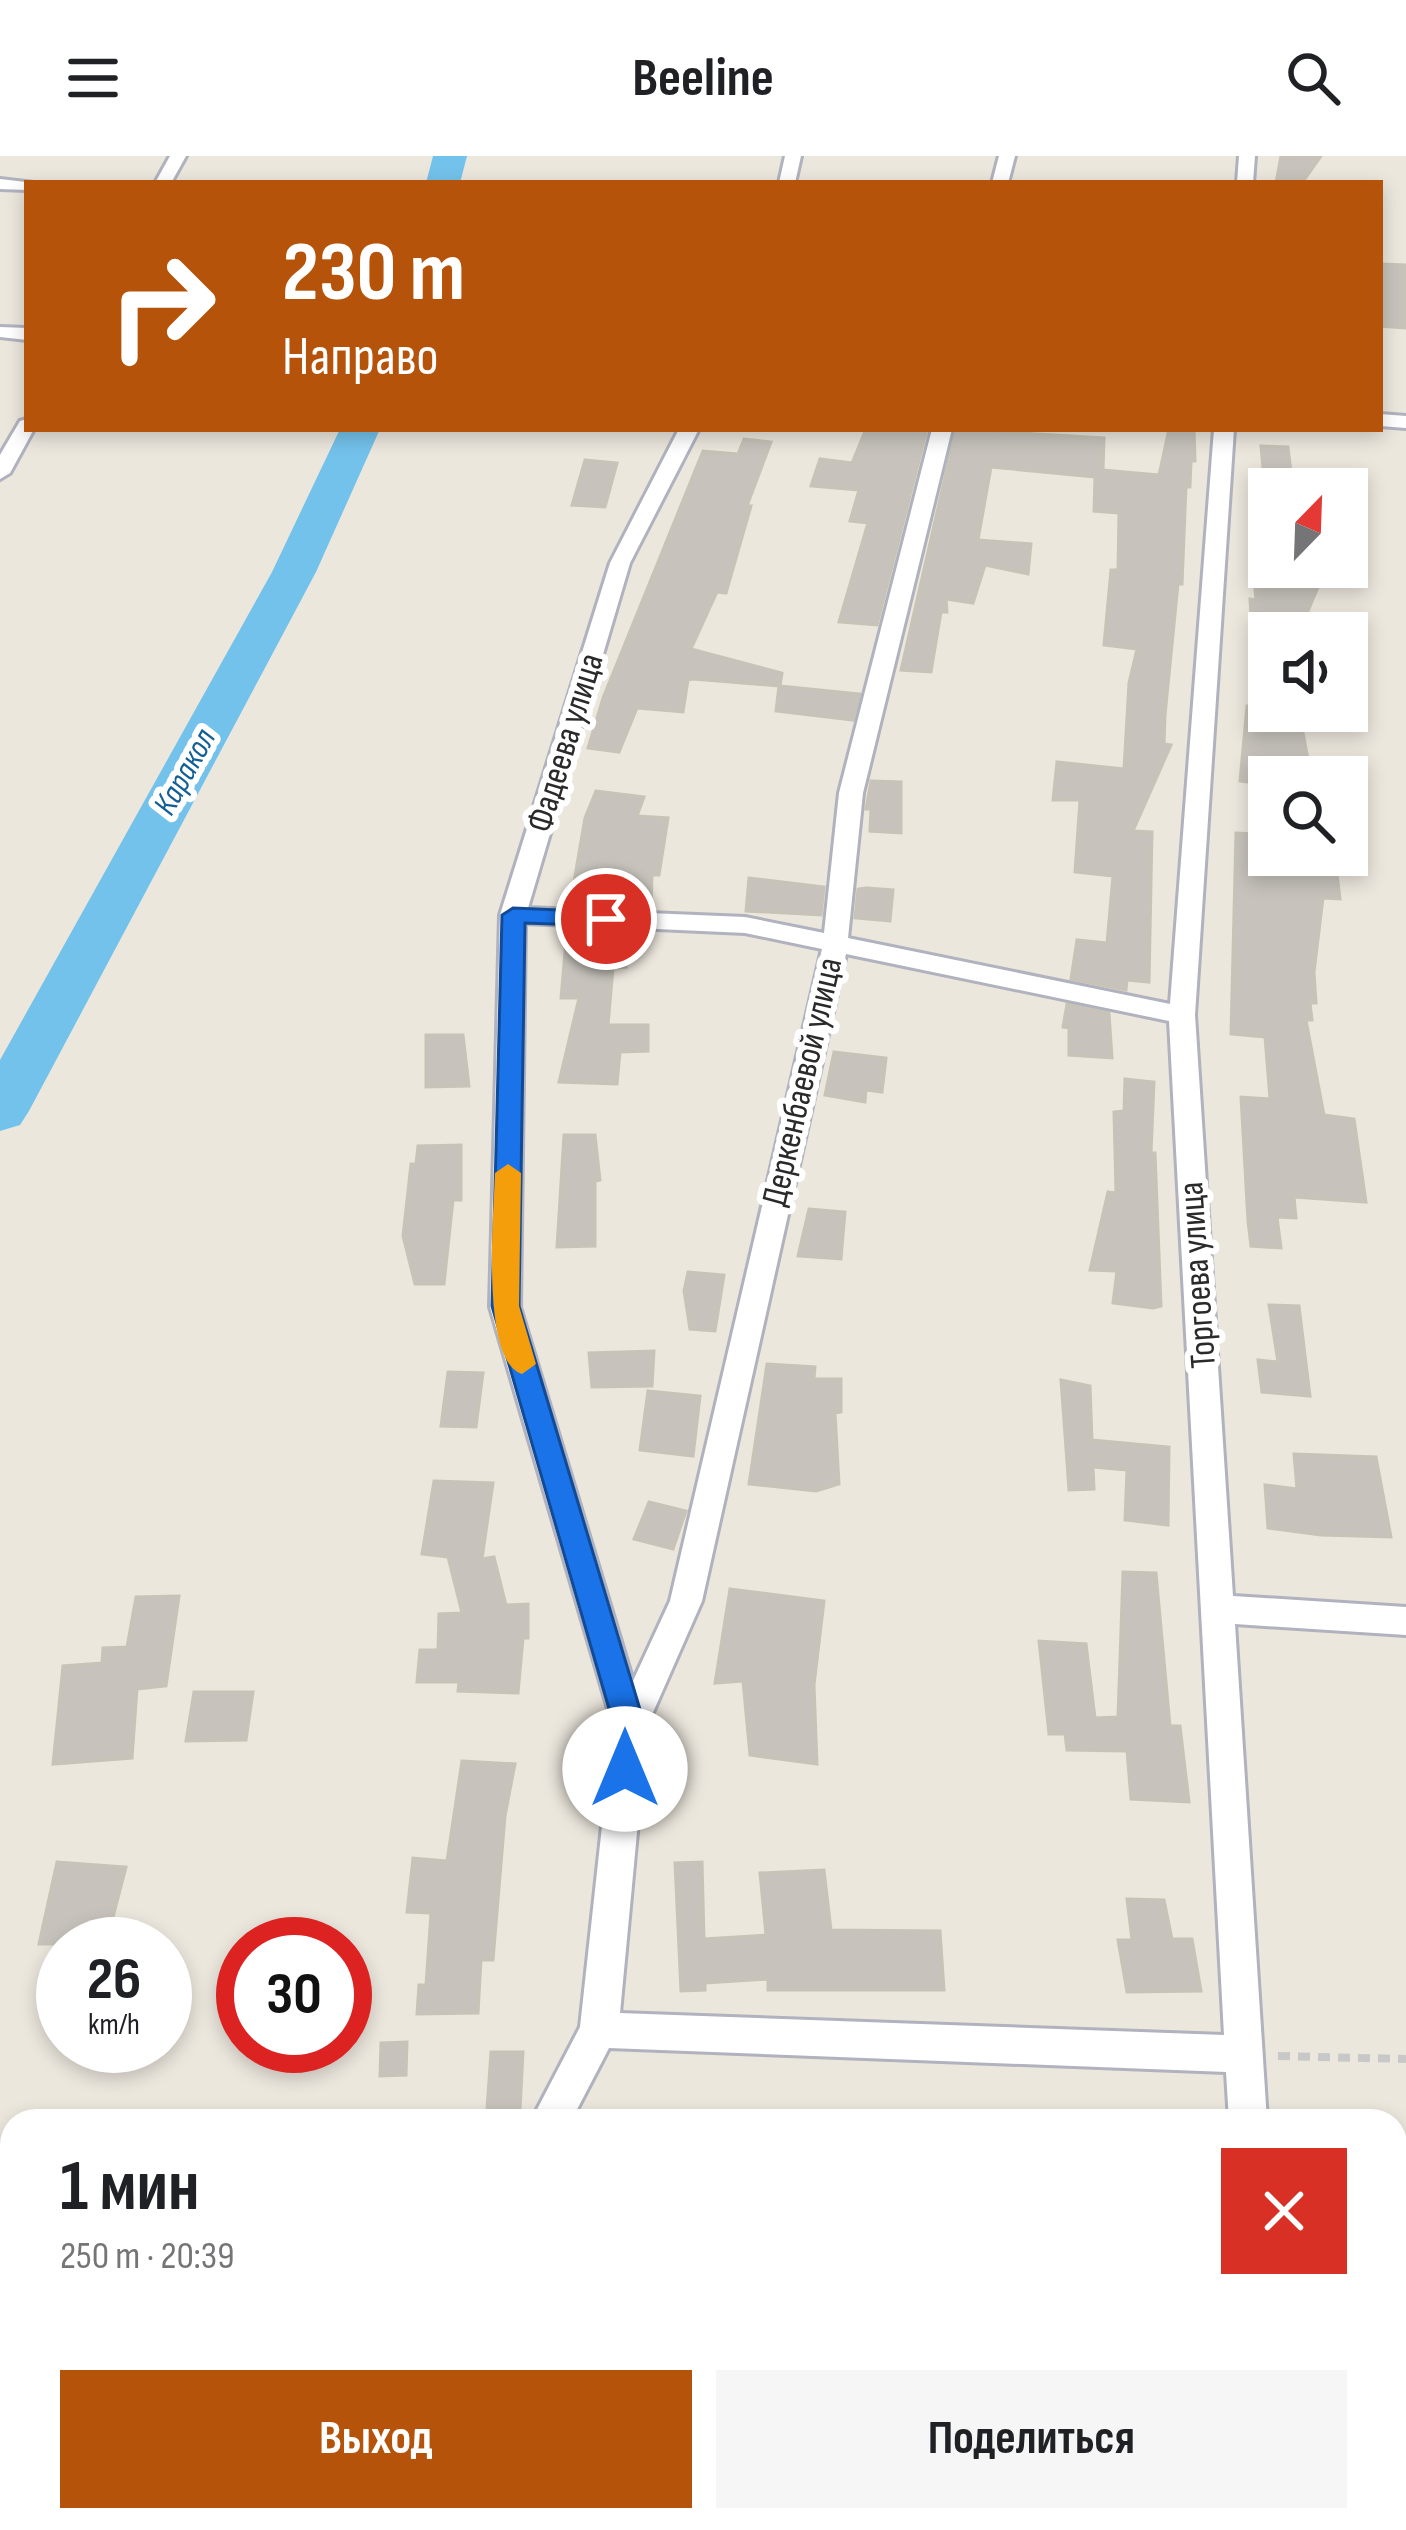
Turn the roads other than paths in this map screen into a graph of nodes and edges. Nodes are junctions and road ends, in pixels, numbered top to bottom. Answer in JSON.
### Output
{"nodes":[{"id":1,"x":24,"y":430,"type":"edge"},
{"id":2,"x":687,"y":432,"type":"edge"},
{"id":3,"x":941,"y":432,"type":"edge"},
{"id":4,"x":1224,"y":432,"type":"edge"},
{"id":5,"x":0,"y":472,"type":"edge"},
{"id":6,"x":513,"y":915,"type":"junction"},
{"id":7,"x":835,"y":946,"type":"junction"},
{"id":8,"x":1182,"y":1015,"type":"junction"},
{"id":9,"x":1218,"y":1610,"type":"junction"},
{"id":10,"x":1406,"y":1621,"type":"edge"},
{"id":11,"x":629,"y":1726,"type":"junction"},
{"id":12,"x":599,"y":2030,"type":"junction"},
{"id":13,"x":1243,"y":2054,"type":"junction"},
{"id":14,"x":556,"y":2109,"type":"edge"},
{"id":15,"x":1247,"y":2109,"type":"edge"}],
"edges":[{"from":1,"to":5,"type":"street"},
{"from":2,"to":6,"type":"street","name":"Фадеева улица"},
{"from":3,"to":7,"type":"street","name":"Деркенбаевой улица"},
{"from":4,"to":8,"type":"street","name":"Торгоева улица"},
{"from":6,"to":7,"type":"street"},
{"from":6,"to":11,"type":"street","name":"Фадеева улица"},
{"from":7,"to":8,"type":"street"},
{"from":7,"to":11,"type":"street","name":"Деркенбаевой улица"},
{"from":8,"to":9,"type":"street","name":"Торгоева улица"},
{"from":9,"to":10,"type":"street"},
{"from":9,"to":13,"type":"street","name":"Торгоева улица"},
{"from":11,"to":12,"type":"street","name":"Фадеева улица"},
{"from":12,"to":13,"type":"street"},
{"from":12,"to":14,"type":"street","name":"Фадеева улица"},
{"from":13,"to":15,"type":"street","name":"Торгоева улица"}]}
